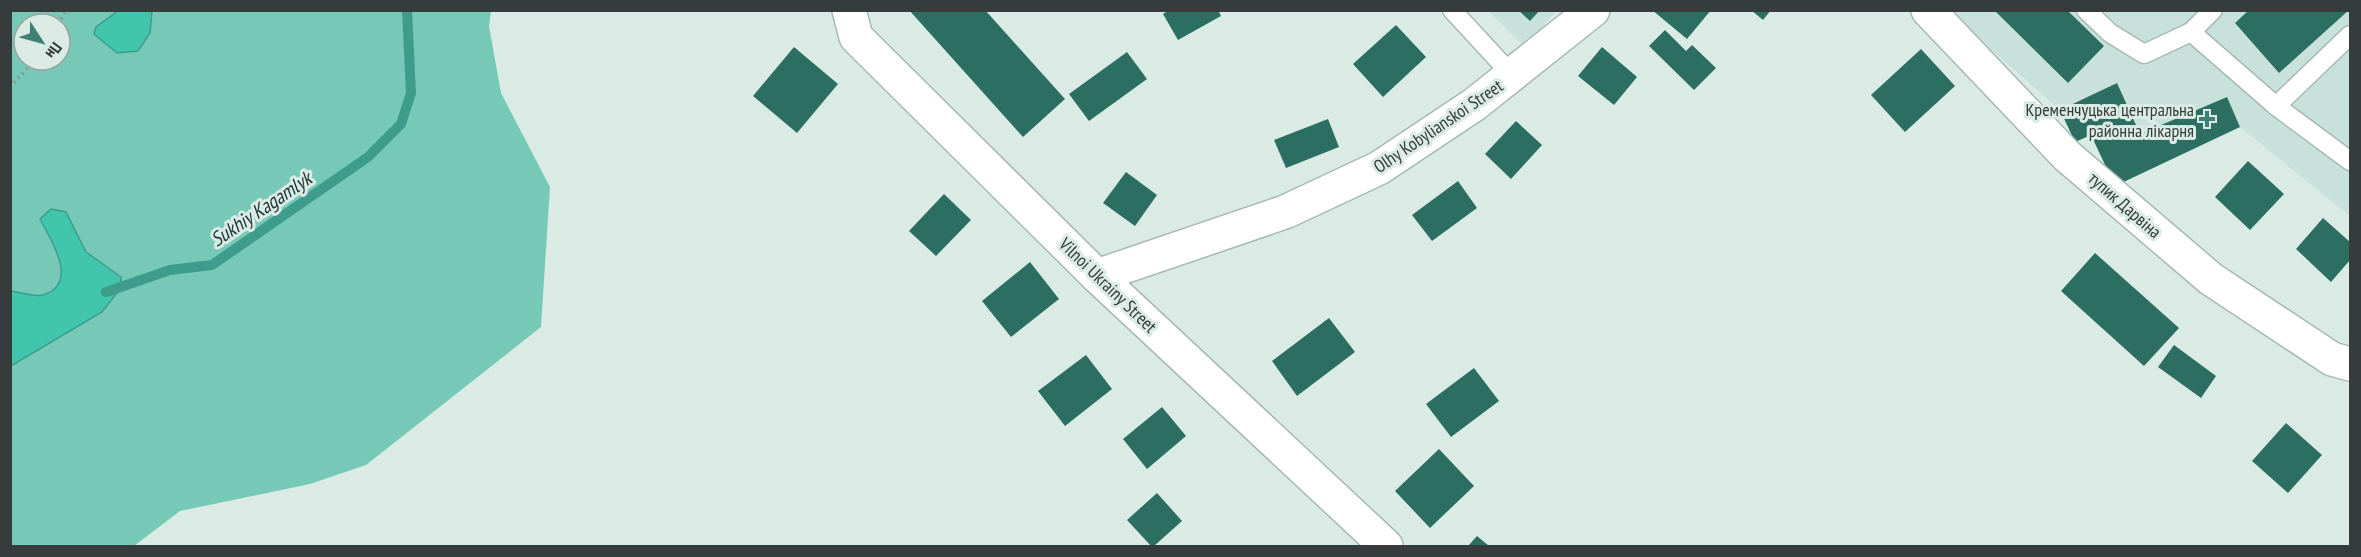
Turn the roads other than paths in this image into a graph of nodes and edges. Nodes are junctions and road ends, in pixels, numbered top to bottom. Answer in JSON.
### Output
{"nodes":[{"id":1,"x":849,"y":10,"type":"edge"},
{"id":2,"x":1452,"y":10,"type":"edge"},
{"id":3,"x":1593,"y":10,"type":"edge"},
{"id":4,"x":1928,"y":10,"type":"edge"},
{"id":5,"x":2086,"y":10,"type":"edge"},
{"id":6,"x":2213,"y":10,"type":"edge"},
{"id":7,"x":2191,"y":32,"type":"junction"},
{"id":8,"x":2350,"y":35,"type":"edge"},
{"id":9,"x":1512,"y":75,"type":"junction"},
{"id":10,"x":2276,"y":106,"type":"junction"},
{"id":11,"x":2350,"y":161,"type":"edge"},
{"id":12,"x":1097,"y":276,"type":"junction"},
{"id":13,"x":2350,"y":364,"type":"edge"},
{"id":14,"x":1386,"y":546,"type":"edge"}],
"edges":[{"from":1,"to":12,"type":"street","name":"Vilnoi Ukrainy Street"},
{"from":2,"to":9,"type":"lane"},
{"from":3,"to":9,"type":"street","name":"Olhy Kobylianskoi Street"},
{"from":4,"to":13,"type":"street","name":"тупик Дарвіна"},
{"from":5,"to":7,"type":"lane"},
{"from":6,"to":7,"type":"lane"},
{"from":7,"to":10,"type":"lane"},
{"from":8,"to":10,"type":"lane"},
{"from":9,"to":12,"type":"street","name":"Olhy Kobylianskoi Street"},
{"from":10,"to":11,"type":"lane"},
{"from":12,"to":14,"type":"street","name":"Vilnoi Ukrainy Street"}]}
